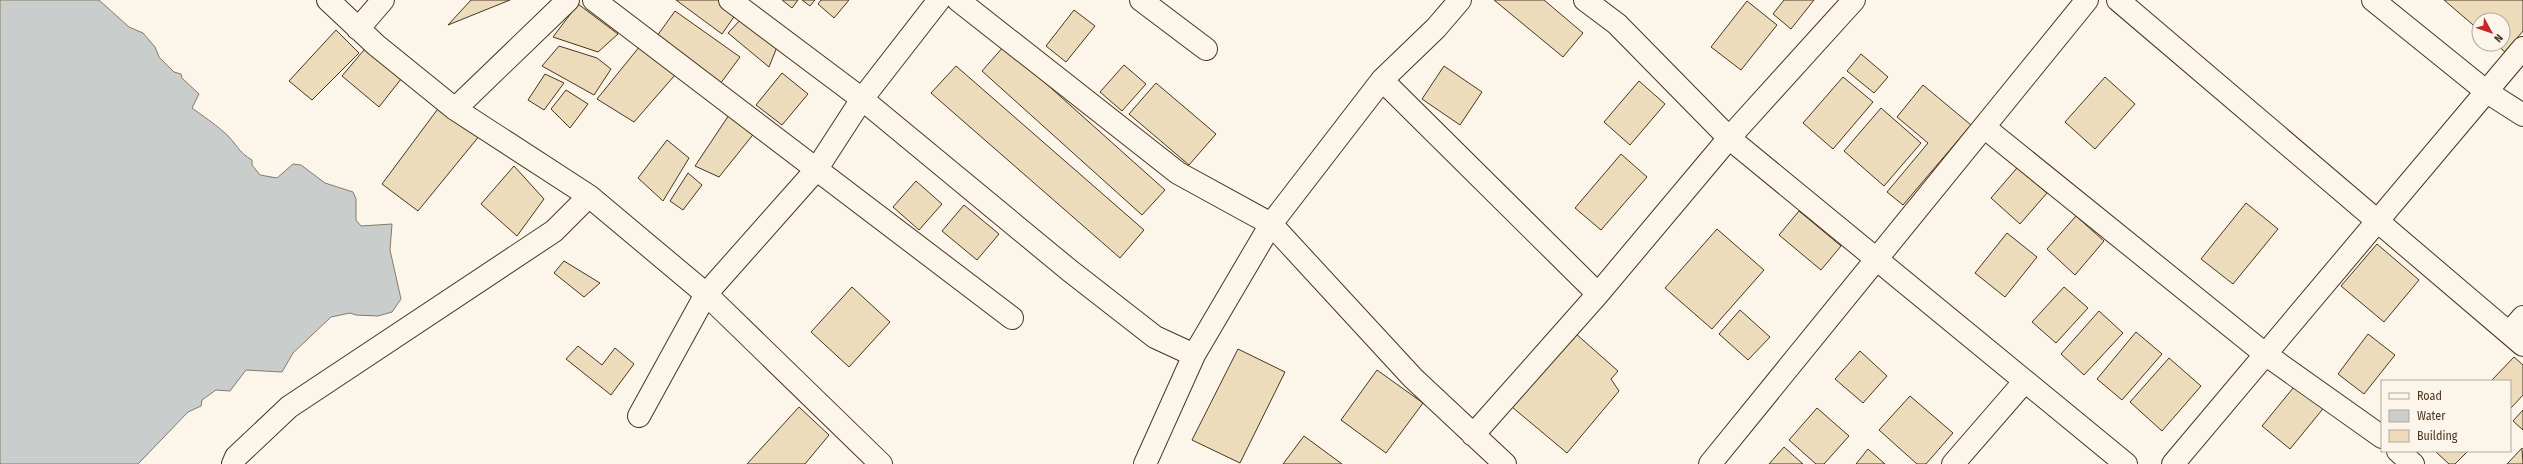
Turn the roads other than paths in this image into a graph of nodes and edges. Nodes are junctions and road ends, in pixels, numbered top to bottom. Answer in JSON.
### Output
{"nodes":[{"id":1,"x":328,"y":0,"type":"edge"},
{"id":2,"x":383,"y":0,"type":"edge"},
{"id":3,"x":568,"y":0,"type":"edge"},
{"id":4,"x":594,"y":0,"type":"edge"},
{"id":5,"x":730,"y":0,"type":"edge"},
{"id":6,"x":939,"y":0,"type":"edge"},
{"id":7,"x":958,"y":0,"type":"edge"},
{"id":8,"x":1141,"y":0,"type":"edge"},
{"id":9,"x":1460,"y":0,"type":"edge"},
{"id":10,"x":1585,"y":0,"type":"edge"},
{"id":11,"x":1854,"y":0,"type":"edge"},
{"id":12,"x":2087,"y":0,"type":"edge"},
{"id":13,"x":2118,"y":0,"type":"edge"},
{"id":14,"x":2373,"y":0,"type":"edge"},
{"id":15,"x":358,"y":28,"type":"junction"},
{"id":16,"x":2523,"y":48,"type":"edge"},
{"id":17,"x":1206,"y":49,"type":"dead end"},
{"id":18,"x":1382,"y":80,"type":"junction"},
{"id":19,"x":2487,"y":92,"type":"junction"},
{"id":20,"x":862,"y":99,"type":"junction"},
{"id":21,"x":455,"y":109,"type":"junction"},
{"id":22,"x":2523,"y":115,"type":"edge"},
{"id":23,"x":1984,"y":127,"type":"junction"},
{"id":24,"x":1729,"y":138,"type":"junction"},
{"id":25,"x":816,"y":170,"type":"junction"},
{"id":26,"x":588,"y":196,"type":"junction"},
{"id":27,"x":2376,"y":221,"type":"junction"},
{"id":28,"x":1271,"y":224,"type":"junction"},
{"id":29,"x":1876,"y":258,"type":"junction"},
{"id":30,"x":706,"y":294,"type":"junction"},
{"id":31,"x":1598,"y":294,"type":"junction"},
{"id":32,"x":2523,"y":317,"type":"edge"},
{"id":33,"x":1012,"y":318,"type":"dead end"},
{"id":34,"x":2516,"y":339,"type":"edge"},
{"id":35,"x":2265,"y":354,"type":"junction"},
{"id":36,"x":1194,"y":355,"type":"junction"},
{"id":37,"x":2025,"y":381,"type":"junction"},
{"id":38,"x":639,"y":416,"type":"dead end"},
{"id":39,"x":1473,"y":435,"type":"junction"},
{"id":40,"x":2381,"y":436,"type":"edge"},
{"id":41,"x":2399,"y":452,"type":"edge"},
{"id":42,"x":233,"y":464,"type":"edge"},
{"id":43,"x":881,"y":464,"type":"edge"},
{"id":44,"x":1145,"y":464,"type":"edge"},
{"id":45,"x":1505,"y":464,"type":"edge"},
{"id":46,"x":1710,"y":464,"type":"edge"},
{"id":47,"x":1953,"y":464,"type":"edge"},
{"id":48,"x":2126,"y":464,"type":"edge"},
{"id":49,"x":2173,"y":464,"type":"edge"},
{"id":50,"x":2413,"y":464,"type":"edge"}],
"edges":[{"from":1,"to":15,"type":"street"},
{"from":2,"to":15,"type":"street"},
{"from":3,"to":21,"type":"street"},
{"from":4,"to":25,"type":"street"},
{"from":5,"to":20,"type":"street"},
{"from":6,"to":20,"type":"street"},
{"from":7,"to":28,"type":"street"},
{"from":8,"to":17,"type":"street"},
{"from":9,"to":18,"type":"street"},
{"from":10,"to":24,"type":"street"},
{"from":11,"to":24,"type":"street"},
{"from":12,"to":23,"type":"street"},
{"from":13,"to":27,"type":"street"},
{"from":14,"to":19,"type":"street"},
{"from":15,"to":21,"type":"street"},
{"from":16,"to":19,"type":"street"},
{"from":18,"to":28,"type":"street"},
{"from":18,"to":31,"type":"street"},
{"from":19,"to":22,"type":"street"},
{"from":19,"to":27,"type":"street"},
{"from":20,"to":25,"type":"street"},
{"from":20,"to":36,"type":"street"},
{"from":21,"to":26,"type":"street"},
{"from":23,"to":29,"type":"street"},
{"from":23,"to":35,"type":"street"},
{"from":24,"to":29,"type":"street"},
{"from":24,"to":31,"type":"street"},
{"from":25,"to":30,"type":"street"},
{"from":25,"to":33,"type":"street"},
{"from":26,"to":30,"type":"street"},
{"from":26,"to":42,"type":"street"},
{"from":27,"to":34,"type":"street"},
{"from":27,"to":35,"type":"street"},
{"from":28,"to":36,"type":"street"},
{"from":28,"to":39,"type":"street"},
{"from":29,"to":37,"type":"street"},
{"from":29,"to":46,"type":"street"},
{"from":30,"to":38,"type":"street"},
{"from":30,"to":43,"type":"street"},
{"from":31,"to":39,"type":"street"},
{"from":32,"to":34,"type":"street"},
{"from":35,"to":40,"type":"street"},
{"from":35,"to":49,"type":"street"},
{"from":36,"to":44,"type":"street"},
{"from":37,"to":47,"type":"street"},
{"from":37,"to":48,"type":"street"},
{"from":39,"to":45,"type":"street"},
{"from":41,"to":50,"type":"street"}]}
